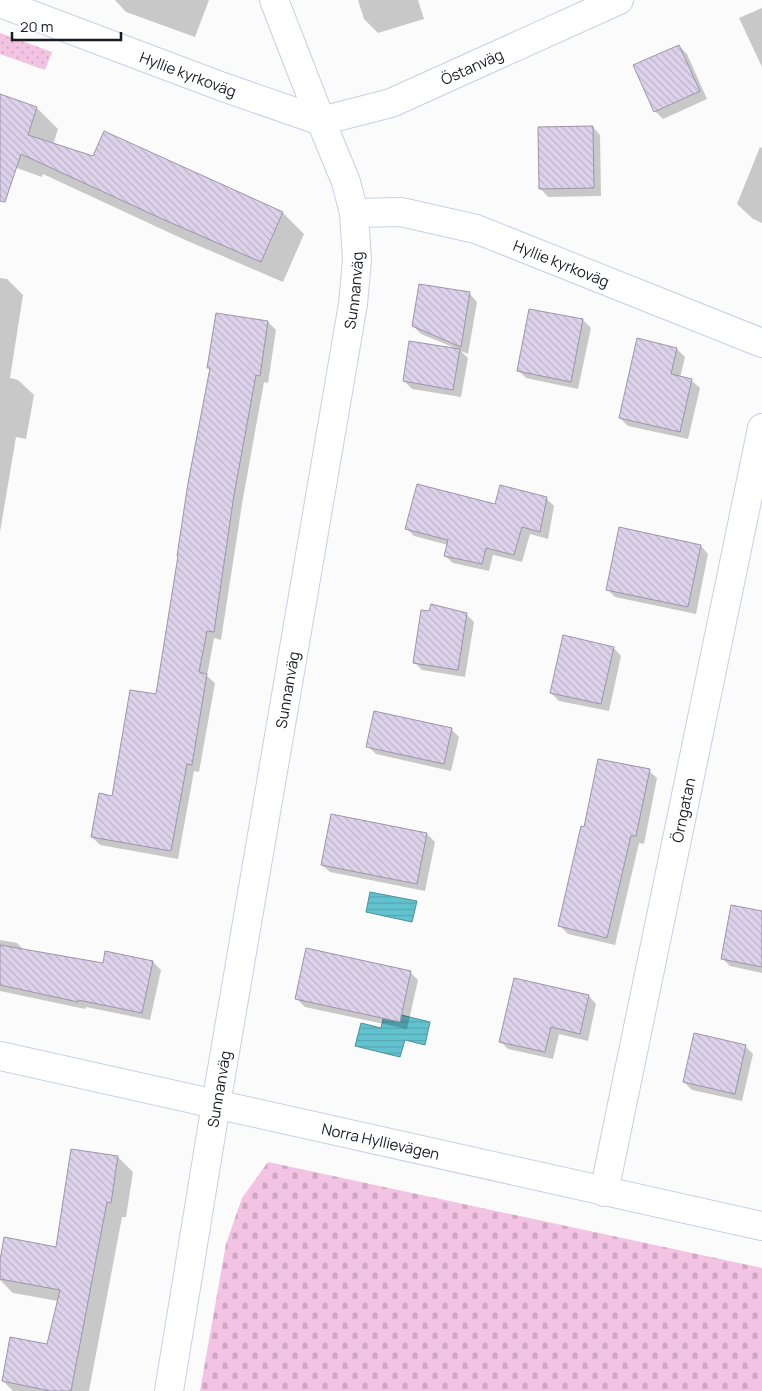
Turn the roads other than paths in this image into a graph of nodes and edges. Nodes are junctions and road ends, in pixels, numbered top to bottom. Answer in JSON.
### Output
{"nodes":[{"id":1,"x":274,"y":0,"type":"edge"},
{"id":2,"x":619,"y":0,"type":"edge"},
{"id":3,"x":0,"y":3,"type":"edge"},
{"id":4,"x":321,"y":121,"type":"junction"},
{"id":5,"x":354,"y":213,"type":"junction"},
{"id":6,"x":762,"y":343,"type":"edge"},
{"id":7,"x":762,"y":428,"type":"edge"},
{"id":8,"x":0,"y":1056,"type":"edge"},
{"id":9,"x":216,"y":1104,"type":"junction"},
{"id":10,"x":604,"y":1192,"type":"junction"},
{"id":11,"x":762,"y":1226,"type":"edge"},
{"id":12,"x":169,"y":1391,"type":"edge"}],
"edges":[{"from":1,"to":4,"type":"street","name":"Sunnanväg"},
{"from":2,"to":4,"type":"street","name":"Östanväg"},
{"from":3,"to":4,"type":"street","name":"Hyllie kyrkoväg"},
{"from":4,"to":5,"type":"street","name":"Sunnanväg"},
{"from":5,"to":6,"type":"street","name":"Hyllie kyrkoväg"},
{"from":5,"to":9,"type":"street","name":"Sunnanväg"},
{"from":7,"to":10,"type":"street","name":"Örngatan"},
{"from":8,"to":9,"type":"street","name":"Norra Hyllievägen"},
{"from":9,"to":10,"type":"street","name":"Norra Hyllievägen"},
{"from":9,"to":12,"type":"street","name":"Sunnanväg"},
{"from":10,"to":11,"type":"street","name":"Norra Hyllievägen"}]}
